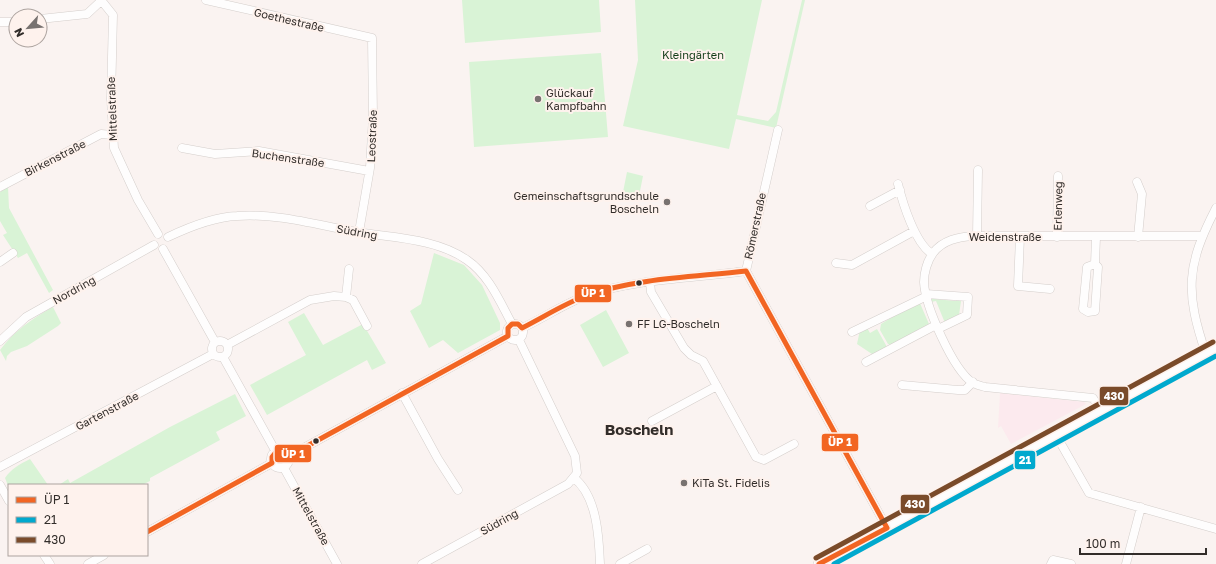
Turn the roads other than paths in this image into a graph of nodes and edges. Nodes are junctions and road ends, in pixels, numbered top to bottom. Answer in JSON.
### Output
{"nodes":[{"id":1,"x":102,"y":0,"type":"edge"},
{"id":2,"x":206,"y":0,"type":"edge"},
{"id":3,"x":48,"y":18,"type":"edge"},
{"id":4,"x":372,"y":38,"type":"joint"},
{"id":5,"x":778,"y":130,"type":"dead end"},
{"id":6,"x":112,"y":135,"type":"junction"},
{"id":7,"x":182,"y":148,"type":"dead end"},
{"id":8,"x":978,"y":170,"type":"dead end"},
{"id":9,"x":369,"y":171,"type":"junction"},
{"id":10,"x":1058,"y":176,"type":"dead end"},
{"id":11,"x":1137,"y":182,"type":"dead end"},
{"id":12,"x":0,"y":187,"type":"edge"},
{"id":13,"x":870,"y":206,"type":"dead end"},
{"id":14,"x":1216,"y":208,"type":"edge"},
{"id":15,"x":914,"y":230,"type":"junction"},
{"id":16,"x":359,"y":232,"type":"junction"},
{"id":17,"x":158,"y":234,"type":"junction"},
{"id":18,"x":977,"y":236,"type":"junction"},
{"id":19,"x":1202,"y":236,"type":"junction"},
{"id":20,"x":168,"y":237,"type":"junction"},
{"id":21,"x":1020,"y":237,"type":"junction"},
{"id":22,"x":1057,"y":237,"type":"junction"},
{"id":23,"x":1096,"y":237,"type":"junction"},
{"id":24,"x":1138,"y":237,"type":"junction"},
{"id":25,"x":154,"y":245,"type":"junction"},
{"id":26,"x":164,"y":249,"type":"junction"},
{"id":27,"x":13,"y":253,"type":"dead end"},
{"id":28,"x":932,"y":254,"type":"junction"},
{"id":29,"x":0,"y":262,"type":"edge"},
{"id":30,"x":836,"y":262,"type":"dead end"},
{"id":31,"x":1095,"y":264,"type":"junction"},
{"id":32,"x":349,"y":269,"type":"dead end"},
{"id":33,"x":746,"y":271,"type":"junction"},
{"id":34,"x":650,"y":282,"type":"junction"},
{"id":35,"x":1050,"y":289,"type":"dead end"},
{"id":36,"x":926,"y":295,"type":"junction"},
{"id":37,"x":346,"y":297,"type":"junction"},
{"id":38,"x":512,"y":324,"type":"junction"},
{"id":39,"x":367,"y":326,"type":"dead end"},
{"id":40,"x":937,"y":327,"type":"junction"},
{"id":41,"x":522,"y":328,"type":"junction"},
{"id":42,"x":852,"y":332,"type":"dead end"},
{"id":43,"x":508,"y":336,"type":"junction"},
{"id":44,"x":518,"y":340,"type":"junction"},
{"id":45,"x":0,"y":341,"type":"edge"},
{"id":46,"x":215,"y":342,"type":"junction"},
{"id":47,"x":227,"y":344,"type":"junction"},
{"id":48,"x":1216,"y":348,"type":"edge"},
{"id":49,"x":213,"y":354,"type":"junction"},
{"id":50,"x":1206,"y":354,"type":"junction"},
{"id":51,"x":223,"y":357,"type":"junction"},
{"id":52,"x":866,"y":362,"type":"dead end"},
{"id":53,"x":973,"y":382,"type":"junction"},
{"id":54,"x":902,"y":385,"type":"dead end"},
{"id":55,"x":717,"y":386,"type":"junction"},
{"id":56,"x":402,"y":393,"type":"junction"},
{"id":57,"x":1101,"y":411,"type":"junction"},
{"id":58,"x":652,"y":421,"type":"dead end"},
{"id":59,"x":1056,"y":435,"type":"junction"},
{"id":60,"x":794,"y":444,"type":"dead end"},
{"id":61,"x":276,"y":452,"type":"junction"},
{"id":62,"x":289,"y":456,"type":"junction"},
{"id":63,"x":272,"y":463,"type":"junction"},
{"id":64,"x":0,"y":468,"type":"edge"},
{"id":65,"x":284,"y":468,"type":"junction"},
{"id":66,"x":574,"y":478,"type":"junction"},
{"id":67,"x":0,"y":485,"type":"edge"},
{"id":68,"x":458,"y":490,"type":"dead end"},
{"id":69,"x":8,"y":499,"type":"edge"},
{"id":70,"x":1141,"y":507,"type":"junction"},
{"id":71,"x":887,"y":528,"type":"junction"},
{"id":72,"x":1216,"y":529,"type":"edge"},
{"id":73,"x":148,"y":531,"type":"edge"},
{"id":74,"x":647,"y":549,"type":"dead end"},
{"id":75,"x":102,"y":556,"type":"edge"},
{"id":76,"x":88,"y":564,"type":"edge"},
{"id":77,"x":337,"y":564,"type":"edge"},
{"id":78,"x":422,"y":564,"type":"edge"},
{"id":79,"x":600,"y":564,"type":"edge"},
{"id":80,"x":620,"y":564,"type":"edge"},
{"id":81,"x":821,"y":564,"type":"edge"},
{"id":82,"x":1052,"y":564,"type":"edge"},
{"id":83,"x":1071,"y":564,"type":"edge"},
{"id":84,"x":1126,"y":564,"type":"edge"}],
"edges":[{"from":1,"to":3,"type":"street"},
{"from":1,"to":6,"type":"street","name":"Mittelstraße"},
{"from":2,"to":4,"type":"street","name":"Goethestraße"},
{"from":4,"to":9,"type":"street","name":"Leostraße"},
{"from":5,"to":33,"type":"street","name":"Römerstraße"},
{"from":6,"to":12,"type":"street","name":"Birkenstraße"},
{"from":6,"to":17,"type":"street","name":"Mittelstraße"},
{"from":7,"to":9,"type":"street","name":"Buchenstraße"},
{"from":8,"to":18,"type":"street"},
{"from":9,"to":16,"type":"street","name":"Leostraße"},
{"from":10,"to":22,"type":"street","name":"Erlenweg"},
{"from":11,"to":24,"type":"street"},
{"from":13,"to":15,"type":"street"},
{"from":14,"to":19,"type":"street"},
{"from":15,"to":28,"type":"street"},
{"from":15,"to":30,"type":"street"},
{"from":16,"to":20,"type":"street","name":"Südring"},
{"from":16,"to":38,"type":"street","name":"Südring"},
{"from":17,"to":20,"type":"street"},
{"from":17,"to":25,"type":"street"},
{"from":18,"to":21,"type":"street","name":"Weidenstraße"},
{"from":18,"to":28,"type":"street","name":"Weidenstraße"},
{"from":19,"to":24,"type":"street","name":"Weidenstraße"},
{"from":19,"to":50,"type":"street"},
{"from":20,"to":26,"type":"street"},
{"from":21,"to":22,"type":"street","name":"Weidenstraße"},
{"from":21,"to":35,"type":"street"},
{"from":22,"to":23,"type":"street","name":"Weidenstraße"},
{"from":23,"to":24,"type":"street","name":"Weidenstraße"},
{"from":23,"to":31,"type":"street"},
{"from":25,"to":26,"type":"street"},
{"from":25,"to":45,"type":"street","name":"Nordring"},
{"from":26,"to":46,"type":"street"},
{"from":27,"to":29,"type":"street"},
{"from":28,"to":36,"type":"street"},
{"from":31,"to":31,"type":"street"},
{"from":32,"to":37,"type":"street"},
{"from":33,"to":34,"type":"street"},
{"from":33,"to":71,"type":"street","name":"Römerstraße"},
{"from":34,"to":41,"type":"street"},
{"from":34,"to":55,"type":"street"},
{"from":36,"to":40,"type":"street"},
{"from":36,"to":40,"type":"street"},
{"from":36,"to":42,"type":"street"},
{"from":37,"to":39,"type":"street"},
{"from":37,"to":47,"type":"street"},
{"from":38,"to":41,"type":"street"},
{"from":38,"to":43,"type":"street"},
{"from":40,"to":52,"type":"street"},
{"from":40,"to":53,"type":"street"},
{"from":41,"to":44,"type":"street"},
{"from":43,"to":44,"type":"street"},
{"from":43,"to":56,"type":"street"},
{"from":44,"to":66,"type":"street"},
{"from":46,"to":47,"type":"street"},
{"from":46,"to":49,"type":"street"},
{"from":47,"to":51,"type":"street"},
{"from":48,"to":50,"type":"main road"},
{"from":49,"to":51,"type":"street"},
{"from":49,"to":64,"type":"street","name":"Gartenstraße"},
{"from":50,"to":57,"type":"main road"},
{"from":51,"to":61,"type":"street"},
{"from":53,"to":54,"type":"street"},
{"from":53,"to":57,"type":"street"},
{"from":55,"to":58,"type":"street"},
{"from":55,"to":60,"type":"street"},
{"from":56,"to":62,"type":"street"},
{"from":56,"to":68,"type":"street"},
{"from":57,"to":59,"type":"main road"},
{"from":59,"to":70,"type":"street"},
{"from":59,"to":71,"type":"main road"},
{"from":61,"to":62,"type":"street"},
{"from":61,"to":63,"type":"street"},
{"from":62,"to":65,"type":"street"},
{"from":63,"to":65,"type":"street"},
{"from":63,"to":73,"type":"street"},
{"from":65,"to":77,"type":"street","name":"Mittelstraße"},
{"from":66,"to":78,"type":"street","name":"Südring"},
{"from":66,"to":79,"type":"street"},
{"from":67,"to":69,"type":"street"},
{"from":70,"to":72,"type":"street"},
{"from":70,"to":84,"type":"street"},
{"from":71,"to":81,"type":"main road"},
{"from":74,"to":80,"type":"street"},
{"from":75,"to":76,"type":"street"},
{"from":82,"to":83,"type":"street"}]}
